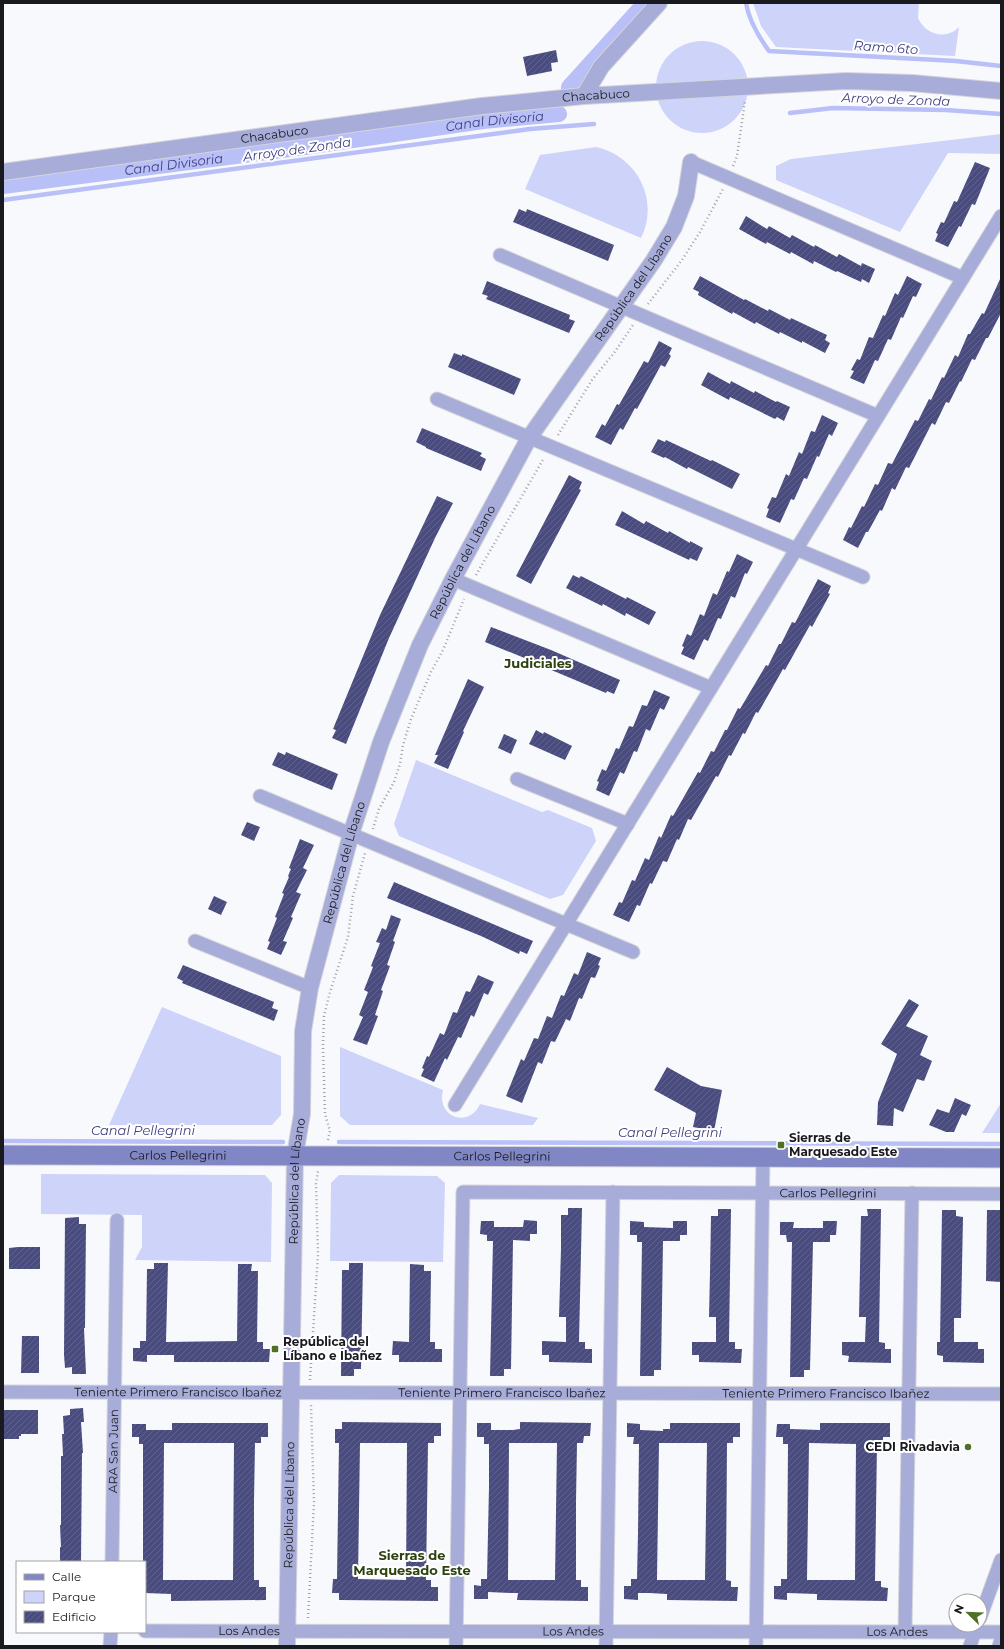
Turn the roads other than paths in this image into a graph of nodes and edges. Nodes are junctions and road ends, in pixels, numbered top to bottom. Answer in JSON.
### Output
{"nodes":[{"id":1,"x":659,"y":3,"type":"edge"},
{"id":2,"x":1001,"y":91,"type":"edge"},
{"id":3,"x":584,"y":96,"type":"junction"},
{"id":4,"x":691,"y":162,"type":"joint"},
{"id":5,"x":3,"y":172,"type":"edge"},
{"id":6,"x":1001,"y":216,"type":"edge"},
{"id":7,"x":500,"y":255,"type":"dead end"},
{"id":8,"x":963,"y":278,"type":"junction"},
{"id":9,"x":621,"y":307,"type":"junction"},
{"id":10,"x":437,"y":399,"type":"dead end"},
{"id":11,"x":878,"y":416,"type":"junction"},
{"id":12,"x":529,"y":438,"type":"junction"},
{"id":13,"x":795,"y":549,"type":"junction"},
{"id":14,"x":863,"y":578,"type":"dead end"},
{"id":15,"x":453,"y":579,"type":"junction"},
{"id":16,"x":711,"y":688,"type":"junction"},
{"id":17,"x":517,"y":778,"type":"dead end"},
{"id":18,"x":260,"y":796,"type":"dead end"},
{"id":19,"x":628,"y":824,"type":"junction"},
{"id":20,"x":352,"y":834,"type":"junction"},
{"id":21,"x":566,"y":924,"type":"junction"},
{"id":22,"x":195,"y":941,"type":"dead end"},
{"id":23,"x":632,"y":952,"type":"dead end"},
{"id":24,"x":310,"y":988,"type":"junction"},
{"id":25,"x":455,"y":1105,"type":"dead end"},
{"id":26,"x":3,"y":1154,"type":"edge"},
{"id":27,"x":294,"y":1155,"type":"junction"},
{"id":28,"x":763,"y":1157,"type":"junction"},
{"id":29,"x":1001,"y":1158,"type":"edge"},
{"id":30,"x":613,"y":1192,"type":"junction"},
{"id":31,"x":762,"y":1193,"type":"junction"},
{"id":32,"x":912,"y":1193,"type":"junction"},
{"id":33,"x":1001,"y":1194,"type":"edge"},
{"id":34,"x":117,"y":1220,"type":"dead end"},
{"id":35,"x":3,"y":1392,"type":"edge"},
{"id":36,"x":114,"y":1393,"type":"junction"},
{"id":37,"x":291,"y":1393,"type":"junction"},
{"id":38,"x":460,"y":1393,"type":"junction"},
{"id":39,"x":610,"y":1393,"type":"junction"},
{"id":40,"x":760,"y":1394,"type":"junction"},
{"id":41,"x":909,"y":1394,"type":"junction"},
{"id":42,"x":1001,"y":1394,"type":"edge"},
{"id":43,"x":1001,"y":1560,"type":"edge"},
{"id":44,"x":112,"y":1561,"type":"edge"},
{"id":45,"x":988,"y":1596,"type":"edge"},
{"id":46,"x":948,"y":1630,"type":"edge"},
{"id":47,"x":988,"y":1630,"type":"edge"},
{"id":48,"x":146,"y":1631,"type":"edge"},
{"id":49,"x":456,"y":1632,"type":"junction"},
{"id":50,"x":606,"y":1632,"type":"junction"},
{"id":51,"x":756,"y":1632,"type":"junction"},
{"id":52,"x":905,"y":1632,"type":"junction"},
{"id":53,"x":1001,"y":1632,"type":"edge"},
{"id":54,"x":111,"y":1633,"type":"edge"},
{"id":55,"x":974,"y":1633,"type":"edge"},
{"id":56,"x":287,"y":1639,"type":"edge"},
{"id":57,"x":1001,"y":1640,"type":"edge"},
{"id":58,"x":110,"y":1646,"type":"edge"},
{"id":59,"x":456,"y":1646,"type":"edge"},
{"id":60,"x":606,"y":1646,"type":"edge"},
{"id":61,"x":756,"y":1646,"type":"edge"},
{"id":62,"x":970,"y":1646,"type":"edge"},
{"id":63,"x":999,"y":1646,"type":"edge"}],
"edges":[{"from":1,"to":3,"type":"street"},
{"from":2,"to":3,"type":"street","name":"Chacabuco"},
{"from":3,"to":5,"type":"street","name":"Chacabuco"},
{"from":4,"to":8,"type":"street"},
{"from":4,"to":9,"type":"street","name":"República del Líbano"},
{"from":6,"to":8,"type":"street"},
{"from":7,"to":9,"type":"street"},
{"from":8,"to":11,"type":"street"},
{"from":9,"to":11,"type":"street"},
{"from":9,"to":12,"type":"street","name":"República del Líbano"},
{"from":10,"to":12,"type":"street"},
{"from":11,"to":13,"type":"street"},
{"from":12,"to":13,"type":"street"},
{"from":12,"to":15,"type":"street","name":"República del Líbano"},
{"from":13,"to":14,"type":"street"},
{"from":13,"to":16,"type":"street"},
{"from":15,"to":16,"type":"street"},
{"from":15,"to":20,"type":"street","name":"República del Líbano"},
{"from":16,"to":19,"type":"street"},
{"from":17,"to":19,"type":"street"},
{"from":18,"to":20,"type":"street"},
{"from":19,"to":21,"type":"street"},
{"from":20,"to":21,"type":"street"},
{"from":20,"to":24,"type":"street","name":"República del Líbano"},
{"from":21,"to":23,"type":"street"},
{"from":21,"to":25,"type":"street"},
{"from":22,"to":24,"type":"street"},
{"from":24,"to":27,"type":"street","name":"República del Líbano"},
{"from":26,"to":27,"type":"main road","name":"Carlos Pellegrini"},
{"from":27,"to":28,"type":"main road","name":"Carlos Pellegrini"},
{"from":27,"to":37,"type":"street","name":"República del Líbano"},
{"from":28,"to":29,"type":"main road","name":"Carlos Pellegrini"},
{"from":28,"to":31,"type":"street"},
{"from":30,"to":31,"type":"street","name":"Carlos Pellegrini"},
{"from":30,"to":38,"type":"street","name":"Carlos Pellegrini"},
{"from":30,"to":39,"type":"street"},
{"from":31,"to":32,"type":"street","name":"Carlos Pellegrini"},
{"from":31,"to":40,"type":"street"},
{"from":32,"to":33,"type":"street","name":"Carlos Pellegrini"},
{"from":32,"to":41,"type":"street"},
{"from":34,"to":36,"type":"street","name":"ARA San Juan"},
{"from":35,"to":36,"type":"street","name":"Teniente Primero Francisco Ibañez"},
{"from":36,"to":37,"type":"street","name":"Teniente Primero Francisco Ibañez"},
{"from":36,"to":44,"type":"street","name":"ARA San Juan"},
{"from":37,"to":38,"type":"street","name":"Teniente Primero Francisco Ibañez"},
{"from":37,"to":56,"type":"street","name":"República del Líbano"},
{"from":38,"to":39,"type":"street","name":"Teniente Primero Francisco Ibañez"},
{"from":38,"to":49,"type":"street"},
{"from":39,"to":40,"type":"street","name":"Teniente Primero Francisco Ibañez"},
{"from":39,"to":50,"type":"street"},
{"from":40,"to":41,"type":"street","name":"Teniente Primero Francisco Ibañez"},
{"from":40,"to":51,"type":"street"},
{"from":41,"to":42,"type":"street","name":"Teniente Primero Francisco Ibañez"},
{"from":41,"to":52,"type":"street"},
{"from":43,"to":45,"type":"street"},
{"from":46,"to":52,"type":"street","name":"Los Andes"},
{"from":47,"to":53,"type":"street","name":"Los Andes"},
{"from":48,"to":56,"type":"street","name":"Los Andes"},
{"from":49,"to":50,"type":"street","name":"Los Andes"},
{"from":49,"to":56,"type":"street","name":"Los Andes"},
{"from":49,"to":59,"type":"street"},
{"from":50,"to":51,"type":"street","name":"Los Andes"},
{"from":50,"to":60,"type":"street"},
{"from":51,"to":52,"type":"street","name":"Los Andes"},
{"from":51,"to":61,"type":"street"},
{"from":54,"to":58,"type":"street"},
{"from":55,"to":62,"type":"street"},
{"from":57,"to":63,"type":"street"}]}
